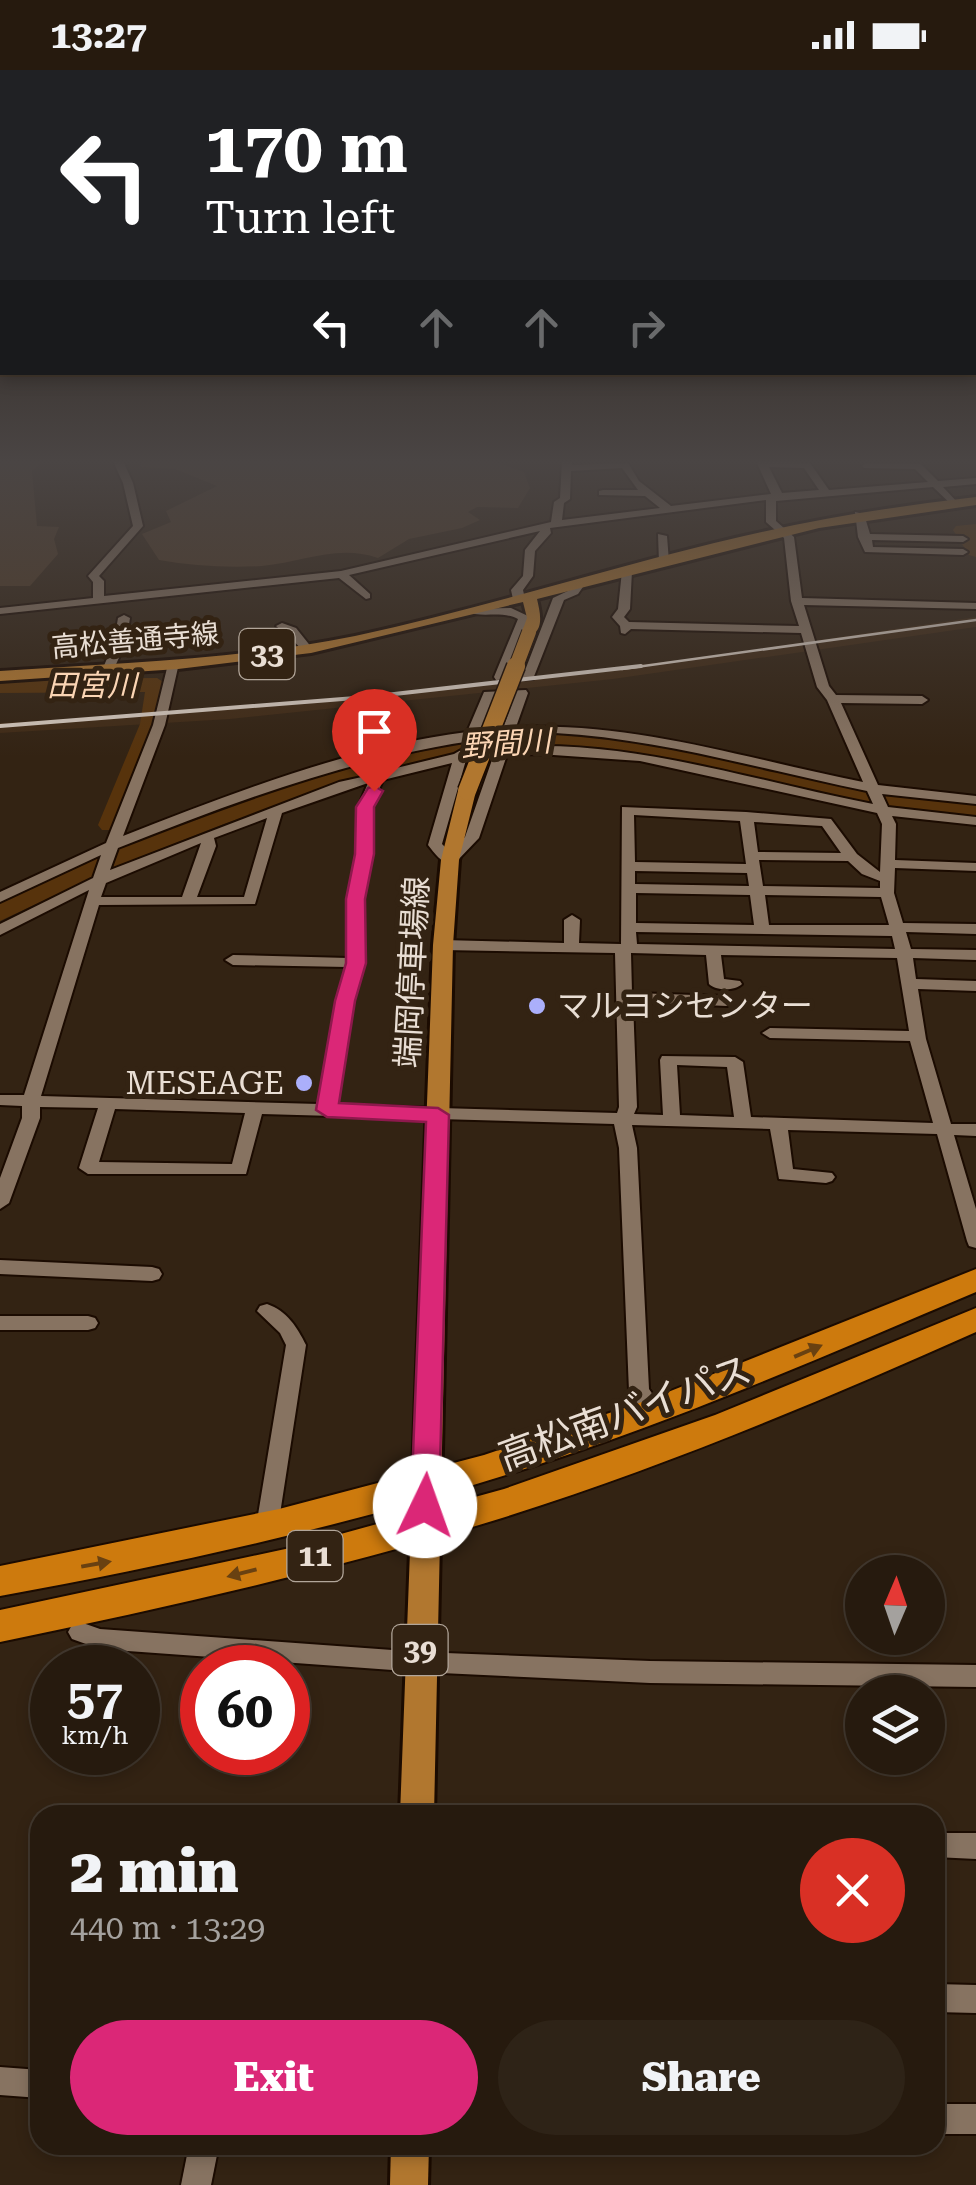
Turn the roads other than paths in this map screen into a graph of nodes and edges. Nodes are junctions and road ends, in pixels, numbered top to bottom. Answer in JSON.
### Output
{"nodes":[{"id":1,"x":108,"y":560,"type":"edge"},
{"id":2,"x":404,"y":560,"type":"edge"},
{"id":3,"x":529,"y":560,"type":"edge"},
{"id":4,"x":673,"y":560,"type":"edge"},
{"id":5,"x":791,"y":560,"type":"edge"},
{"id":6,"x":664,"y":562,"type":"joint"},
{"id":7,"x":627,"y":571,"type":"junction"},
{"id":8,"x":341,"y":574,"type":"junction"},
{"id":9,"x":579,"y":584,"type":"junction"},
{"id":10,"x":366,"y":596,"type":"dead end"},
{"id":11,"x":524,"y":598,"type":"junction"},
{"id":12,"x":98,"y":601,"type":"junction"},
{"id":13,"x":796,"y":601,"type":"junction"},
{"id":14,"x":976,"y":606,"type":"edge"},
{"id":15,"x":26,"y":610,"type":"junction"},
{"id":16,"x":0,"y":611,"type":"edge"},
{"id":17,"x":471,"y":611,"type":"junction"},
{"id":18,"x":124,"y":618,"type":"dead end"},
{"id":19,"x":0,"y":626,"type":"edge"},
{"id":20,"x":282,"y":626,"type":"dead end"},
{"id":21,"x":807,"y":630,"type":"junction"},
{"id":22,"x":306,"y":648,"type":"junction"},
{"id":23,"x":173,"y":663,"type":"junction"},
{"id":24,"x":110,"y":668,"type":"junction"},
{"id":25,"x":0,"y":676,"type":"edge"},
{"id":26,"x":832,"y":699,"type":"junction"},
{"id":27,"x":891,"y":700,"type":"junction"},
{"id":28,"x":922,"y":700,"type":"dead end"},
{"id":29,"x":898,"y":718,"type":"dead end"},
{"id":30,"x":508,"y":732,"type":"junction"},
{"id":31,"x":474,"y":734,"type":"junction"},
{"id":32,"x":502,"y":750,"type":"junction"},
{"id":33,"x":380,"y":752,"type":"junction"},
{"id":34,"x":460,"y":754,"type":"junction"},
{"id":35,"x":377,"y":775,"type":"junction"},
{"id":36,"x":875,"y":790,"type":"junction"},
{"id":37,"x":976,"y":800,"type":"edge"},
{"id":38,"x":276,"y":810,"type":"junction"},
{"id":39,"x":884,"y":810,"type":"junction"},
{"id":40,"x":746,"y":816,"type":"junction"},
{"id":41,"x":976,"y":821,"type":"edge"},
{"id":42,"x":206,"y":836,"type":"junction"},
{"id":43,"x":113,"y":843,"type":"junction"},
{"id":44,"x":848,"y":857,"type":"junction"},
{"id":45,"x":450,"y":860,"type":"junction"},
{"id":46,"x":753,"y":862,"type":"junction"},
{"id":47,"x":627,"y":866,"type":"junction"},
{"id":48,"x":671,"y":867,"type":"junction"},
{"id":49,"x":976,"y":867,"type":"edge"},
{"id":50,"x":101,"y":876,"type":"junction"},
{"id":51,"x":888,"y":878,"type":"junction"},
{"id":52,"x":628,"y":888,"type":"junction"},
{"id":53,"x":673,"y":889,"type":"junction"},
{"id":54,"x":757,"y":890,"type":"junction"},
{"id":55,"x":0,"y":898,"type":"edge"},
{"id":56,"x":92,"y":901,"type":"junction"},
{"id":57,"x":188,"y":901,"type":"junction"},
{"id":58,"x":572,"y":920,"type":"dead end"},
{"id":59,"x":630,"y":927,"type":"junction"},
{"id":60,"x":762,"y":929,"type":"junction"},
{"id":61,"x":895,"y":929,"type":"junction"},
{"id":62,"x":976,"y":929,"type":"edge"},
{"id":63,"x":0,"y":930,"type":"edge"},
{"id":64,"x":443,"y":945,"type":"junction"},
{"id":65,"x":572,"y":948,"type":"junction"},
{"id":66,"x":626,"y":949,"type":"junction"},
{"id":67,"x":713,"y":950,"type":"junction"},
{"id":68,"x":904,"y":952,"type":"junction"},
{"id":69,"x":976,"y":955,"type":"edge"},
{"id":70,"x":232,"y":960,"type":"dead end"},
{"id":71,"x":356,"y":963,"type":"junction"},
{"id":72,"x":734,"y":984,"type":"dead end"},
{"id":73,"x":910,"y":984,"type":"junction"},
{"id":74,"x":976,"y":986,"type":"edge"},
{"id":75,"x":626,"y":997,"type":"junction"},
{"id":76,"x":726,"y":1001,"type":"dead end"},
{"id":77,"x":770,"y":1033,"type":"dead end"},
{"id":78,"x":917,"y":1036,"type":"junction"},
{"id":79,"x":0,"y":1100,"type":"edge"},
{"id":80,"x":31,"y":1102,"type":"junction"},
{"id":81,"x":108,"y":1104,"type":"junction"},
{"id":82,"x":255,"y":1108,"type":"junction"},
{"id":83,"x":327,"y":1110,"type":"junction"},
{"id":84,"x":438,"y":1115,"type":"junction"},
{"id":85,"x":622,"y":1120,"type":"junction"},
{"id":86,"x":672,"y":1121,"type":"junction"},
{"id":87,"x":743,"y":1122,"type":"junction"},
{"id":88,"x":778,"y":1124,"type":"junction"},
{"id":89,"x":946,"y":1127,"type":"junction"},
{"id":90,"x":976,"y":1130,"type":"edge"},
{"id":91,"x":0,"y":1148,"type":"edge"},
{"id":92,"x":20,"y":1149,"type":"junction"},
{"id":93,"x":826,"y":1177,"type":"dead end"},
{"id":94,"x":1,"y":1199,"type":"edge"},
{"id":95,"x":976,"y":1241,"type":"edge"},
{"id":96,"x":0,"y":1267,"type":"edge"},
{"id":97,"x":152,"y":1274,"type":"dead end"},
{"id":98,"x":976,"y":1280,"type":"edge"},
{"id":99,"x":267,"y":1311,"type":"dead end"},
{"id":100,"x":976,"y":1319,"type":"edge"},
{"id":101,"x":88,"y":1323,"type":"dead end"},
{"id":102,"x":0,"y":1324,"type":"edge"},
{"id":103,"x":654,"y":1410,"type":"junction"},
{"id":104,"x":426,"y":1485,"type":"junction"},
{"id":105,"x":424,"y":1526,"type":"junction"},
{"id":106,"x":267,"y":1528,"type":"junction"},
{"id":107,"x":0,"y":1582,"type":"edge"},
{"id":108,"x":0,"y":1626,"type":"edge"},
{"id":109,"x":80,"y":1632,"type":"dead end"},
{"id":110,"x":420,"y":1662,"type":"junction"},
{"id":111,"x":976,"y":1676,"type":"edge"},
{"id":112,"x":416,"y":1805,"type":"edge"},
{"id":113,"x":945,"y":1845,"type":"edge"},
{"id":114,"x":976,"y":1846,"type":"edge"},
{"id":115,"x":945,"y":1998,"type":"edge"},
{"id":116,"x":976,"y":1999,"type":"edge"},
{"id":117,"x":0,"y":2080,"type":"edge"},
{"id":118,"x":30,"y":2083,"type":"edge"},
{"id":119,"x":945,"y":2119,"type":"edge"},
{"id":120,"x":976,"y":2120,"type":"edge"},
{"id":121,"x":202,"y":2155,"type":"edge"},
{"id":122,"x":410,"y":2155,"type":"edge"},
{"id":123,"x":196,"y":2185,"type":"edge"},
{"id":124,"x":409,"y":2185,"type":"edge"}],
"edges":[{"from":1,"to":12,"type":"street"},
{"from":2,"to":8,"type":"street"},
{"from":3,"to":11,"type":"street"},
{"from":4,"to":6,"type":"main road","name":"高松善通寺線","number":"33"},
{"from":5,"to":13,"type":"street"},
{"from":6,"to":7,"type":"main road","name":"高松善通寺線","number":"33"},
{"from":7,"to":9,"type":"main road","name":"高松善通寺線","number":"33"},
{"from":7,"to":21,"type":"street"},
{"from":8,"to":10,"type":"street"},
{"from":8,"to":12,"type":"street"},
{"from":9,"to":11,"type":"main road","name":"高松善通寺線","number":"33"},
{"from":9,"to":17,"type":"street"},
{"from":11,"to":17,"type":"main road","name":"高松善通寺線","number":"33"},
{"from":11,"to":45,"type":"main road","name":"端岡停車場線","bridge":true},
{"from":12,"to":15,"type":"street"},
{"from":13,"to":14,"type":"street"},
{"from":13,"to":21,"type":"street"},
{"from":15,"to":16,"type":"street"},
{"from":15,"to":19,"type":"street"},
{"from":17,"to":22,"type":"main road","name":"高松善通寺線","number":"33"},
{"from":18,"to":24,"type":"street"},
{"from":20,"to":22,"type":"street"},
{"from":21,"to":26,"type":"street"},
{"from":22,"to":23,"type":"main road","name":"高松善通寺線","number":"33"},
{"from":23,"to":24,"type":"main road","name":"高松善通寺線","number":"33"},
{"from":23,"to":43,"type":"street"},
{"from":24,"to":25,"type":"main road","name":"高松善通寺線","number":"33"},
{"from":26,"to":27,"type":"street"},
{"from":26,"to":36,"type":"street"},
{"from":27,"to":28,"type":"street"},
{"from":27,"to":29,"type":"street"},
{"from":30,"to":31,"type":"street"},
{"from":30,"to":31,"type":"street"},
{"from":30,"to":36,"type":"street"},
{"from":31,"to":33,"type":"street"},
{"from":32,"to":34,"type":"street"},
{"from":32,"to":39,"type":"street"},
{"from":32,"to":45,"type":"street"},
{"from":33,"to":35,"type":"street"},
{"from":33,"to":43,"type":"street"},
{"from":34,"to":35,"type":"street"},
{"from":34,"to":45,"type":"street"},
{"from":35,"to":38,"type":"street"},
{"from":35,"to":71,"type":"street"},
{"from":36,"to":37,"type":"street"},
{"from":36,"to":39,"type":"street"},
{"from":38,"to":42,"type":"street"},
{"from":38,"to":57,"type":"street"},
{"from":39,"to":41,"type":"street"},
{"from":39,"to":51,"type":"street"},
{"from":40,"to":44,"type":"street"},
{"from":40,"to":46,"type":"street"},
{"from":40,"to":47,"type":"street"},
{"from":42,"to":50,"type":"street"},
{"from":42,"to":57,"type":"street"},
{"from":43,"to":50,"type":"street"},
{"from":43,"to":55,"type":"street"},
{"from":44,"to":46,"type":"street"},
{"from":44,"to":51,"type":"street"},
{"from":45,"to":64,"type":"main road","name":"端岡停車場線"},
{"from":46,"to":48,"type":"street"},
{"from":46,"to":54,"type":"street"},
{"from":47,"to":48,"type":"street"},
{"from":47,"to":52,"type":"street"},
{"from":48,"to":53,"type":"street"},
{"from":49,"to":51,"type":"street"},
{"from":50,"to":56,"type":"street"},
{"from":50,"to":63,"type":"street"},
{"from":51,"to":54,"type":"street"},
{"from":51,"to":61,"type":"street"},
{"from":52,"to":53,"type":"street"},
{"from":52,"to":59,"type":"street"},
{"from":53,"to":54,"type":"street"},
{"from":54,"to":60,"type":"street"},
{"from":56,"to":57,"type":"street"},
{"from":56,"to":80,"type":"street"},
{"from":58,"to":65,"type":"street"},
{"from":59,"to":60,"type":"street"},
{"from":59,"to":66,"type":"street"},
{"from":60,"to":61,"type":"street"},
{"from":61,"to":62,"type":"street"},
{"from":61,"to":68,"type":"street"},
{"from":64,"to":65,"type":"street"},
{"from":64,"to":84,"type":"main road","name":"端岡停車場線"},
{"from":65,"to":66,"type":"street"},
{"from":66,"to":67,"type":"street"},
{"from":66,"to":75,"type":"street"},
{"from":67,"to":68,"type":"street"},
{"from":67,"to":72,"type":"street"},
{"from":68,"to":69,"type":"street"},
{"from":68,"to":73,"type":"street"},
{"from":70,"to":71,"type":"street"},
{"from":71,"to":83,"type":"street"},
{"from":73,"to":74,"type":"street"},
{"from":73,"to":78,"type":"street"},
{"from":75,"to":76,"type":"street"},
{"from":75,"to":85,"type":"street"},
{"from":77,"to":78,"type":"street"},
{"from":78,"to":89,"type":"street"},
{"from":79,"to":80,"type":"street"},
{"from":80,"to":81,"type":"street"},
{"from":80,"to":92,"type":"street"},
{"from":81,"to":82,"type":"street"},
{"from":81,"to":82,"type":"street"},
{"from":82,"to":83,"type":"street"},
{"from":83,"to":84,"type":"street"},
{"from":84,"to":85,"type":"street"},
{"from":84,"to":104,"type":"main road","name":"端岡停車場線"},
{"from":85,"to":86,"type":"street"},
{"from":85,"to":103,"type":"street"},
{"from":86,"to":87,"type":"street"},
{"from":86,"to":87,"type":"street"},
{"from":87,"to":88,"type":"street"},
{"from":88,"to":89,"type":"street"},
{"from":88,"to":93,"type":"street"},
{"from":89,"to":90,"type":"street"},
{"from":89,"to":95,"type":"street"},
{"from":91,"to":92,"type":"street"},
{"from":92,"to":94,"type":"street"},
{"from":96,"to":97,"type":"street"},
{"from":103,"to":98,"type":"highway","name":"高松南バイパス","number":"11","one_way":true},
{"from":99,"to":106,"type":"street"},
{"from":100,"to":105,"type":"highway","name":"高松南バイパス","number":"11"},
{"from":101,"to":102,"type":"street"},
{"from":103,"to":104,"type":"highway","name":"高松南バイパス","number":"11"},
{"from":104,"to":105,"type":"main road","number":"39"},
{"from":104,"to":106,"type":"highway","name":"高松南バイパス","number":"11"},
{"from":105,"to":108,"type":"highway","name":"高松南バイパス","number":"11","one_way":true},
{"from":105,"to":110,"type":"main road","number":"39"},
{"from":107,"to":106,"type":"highway","name":"高松南バイパス","number":"11","one_way":true},
{"from":109,"to":110,"type":"street"},
{"from":110,"to":111,"type":"street"},
{"from":110,"to":112,"type":"main road","number":"39"},
{"from":113,"to":114,"type":"street"},
{"from":115,"to":116,"type":"street"},
{"from":117,"to":118,"type":"street"},
{"from":119,"to":120,"type":"street"},
{"from":121,"to":123,"type":"street"},
{"from":122,"to":124,"type":"main road"}]}
